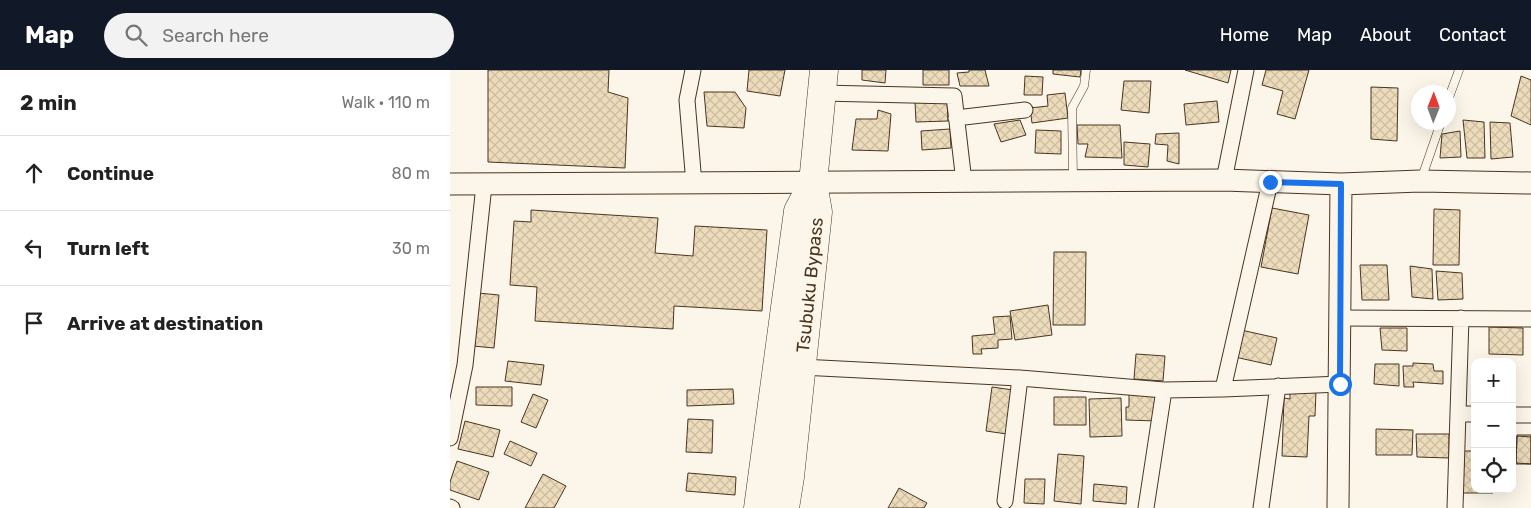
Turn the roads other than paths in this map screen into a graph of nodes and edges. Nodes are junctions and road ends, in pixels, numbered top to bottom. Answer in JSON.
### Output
{"nodes":[{"id":1,"x":693,"y":70,"type":"edge"},
{"id":2,"x":1086,"y":70,"type":"edge"},
{"id":3,"x":1246,"y":70,"type":"edge"},
{"id":4,"x":1459,"y":70,"type":"edge"},
{"id":5,"x":823,"y":82,"type":"edge"},
{"id":6,"x":1454,"y":85,"type":"edge"},
{"id":7,"x":1025,"y":110,"type":"dead end"},
{"id":8,"x":956,"y":118,"type":"junction"},
{"id":9,"x":1438,"y":130,"type":"edge"},
{"id":10,"x":1224,"y":180,"type":"junction"},
{"id":11,"x":1073,"y":181,"type":"junction"},
{"id":12,"x":1420,"y":181,"type":"junction"},
{"id":13,"x":964,"y":182,"type":"junction"},
{"id":14,"x":1270,"y":182,"type":"junction"},
{"id":15,"x":813,"y":183,"type":"junction"},
{"id":16,"x":1531,"y":183,"type":"edge"},
{"id":17,"x":450,"y":184,"type":"edge"},
{"id":18,"x":694,"y":184,"type":"junction"},
{"id":19,"x":1341,"y":184,"type":"junction"},
{"id":20,"x":484,"y":185,"type":"junction"},
{"id":21,"x":1340,"y":318,"type":"junction"},
{"id":22,"x":1461,"y":318,"type":"junction"},
{"id":23,"x":1531,"y":319,"type":"edge"},
{"id":24,"x":801,"y":367,"type":"junction"},
{"id":25,"x":1020,"y":378,"type":"junction"},
{"id":26,"x":1340,"y":384,"type":"junction"},
{"id":27,"x":1278,"y":386,"type":"junction"},
{"id":28,"x":1223,"y":389,"type":"junction"},
{"id":29,"x":1164,"y":390,"type":"junction"},
{"id":30,"x":1458,"y":414,"type":"junction"},
{"id":31,"x":1471,"y":414,"type":"edge"},
{"id":32,"x":1516,"y":415,"type":"edge"},
{"id":33,"x":1531,"y":415,"type":"edge"},
{"id":34,"x":450,"y":438,"type":"edge"},
{"id":35,"x":1005,"y":501,"type":"dead end"},
{"id":36,"x":758,"y":508,"type":"edge"},
{"id":37,"x":785,"y":508,"type":"edge"},
{"id":38,"x":1146,"y":508,"type":"edge"},
{"id":39,"x":1261,"y":508,"type":"edge"},
{"id":40,"x":1338,"y":508,"type":"edge"},
{"id":41,"x":1454,"y":508,"type":"edge"}],
"edges":[{"from":1,"to":18,"type":"street"},
{"from":2,"to":11,"type":"lane"},
{"from":3,"to":10,"type":"street"},
{"from":4,"to":6,"type":"lane"},
{"from":5,"to":8,"type":"street"},
{"from":5,"to":15,"type":"highway"},
{"from":7,"to":8,"type":"street"},
{"from":8,"to":13,"type":"street"},
{"from":9,"to":12,"type":"lane"},
{"from":10,"to":11,"type":"street"},
{"from":10,"to":14,"type":"street"},
{"from":11,"to":13,"type":"street"},
{"from":12,"to":16,"type":"street"},
{"from":12,"to":19,"type":"street"},
{"from":13,"to":15,"type":"street"},
{"from":14,"to":19,"type":"street"},
{"from":14,"to":28,"type":"street"},
{"from":15,"to":18,"type":"street"},
{"from":15,"to":24,"type":"highway","name":"Tsubuku Bypass"},
{"from":15,"to":36,"type":"highway","name":"Tsubuku Bypass"},
{"from":17,"to":20,"type":"street"},
{"from":18,"to":20,"type":"street"},
{"from":19,"to":21,"type":"street"},
{"from":20,"to":34,"type":"street"},
{"from":21,"to":22,"type":"street"},
{"from":21,"to":26,"type":"street"},
{"from":22,"to":23,"type":"street"},
{"from":22,"to":30,"type":"street"},
{"from":24,"to":25,"type":"street"},
{"from":24,"to":37,"type":"highway","name":"Tsubuku Bypass"},
{"from":25,"to":29,"type":"street"},
{"from":25,"to":35,"type":"street"},
{"from":26,"to":27,"type":"street"},
{"from":26,"to":40,"type":"street"},
{"from":27,"to":28,"type":"street"},
{"from":27,"to":39,"type":"street"},
{"from":28,"to":29,"type":"street"},
{"from":29,"to":38,"type":"street"},
{"from":30,"to":31,"type":"street"},
{"from":30,"to":41,"type":"street"},
{"from":32,"to":33,"type":"street"}]}
